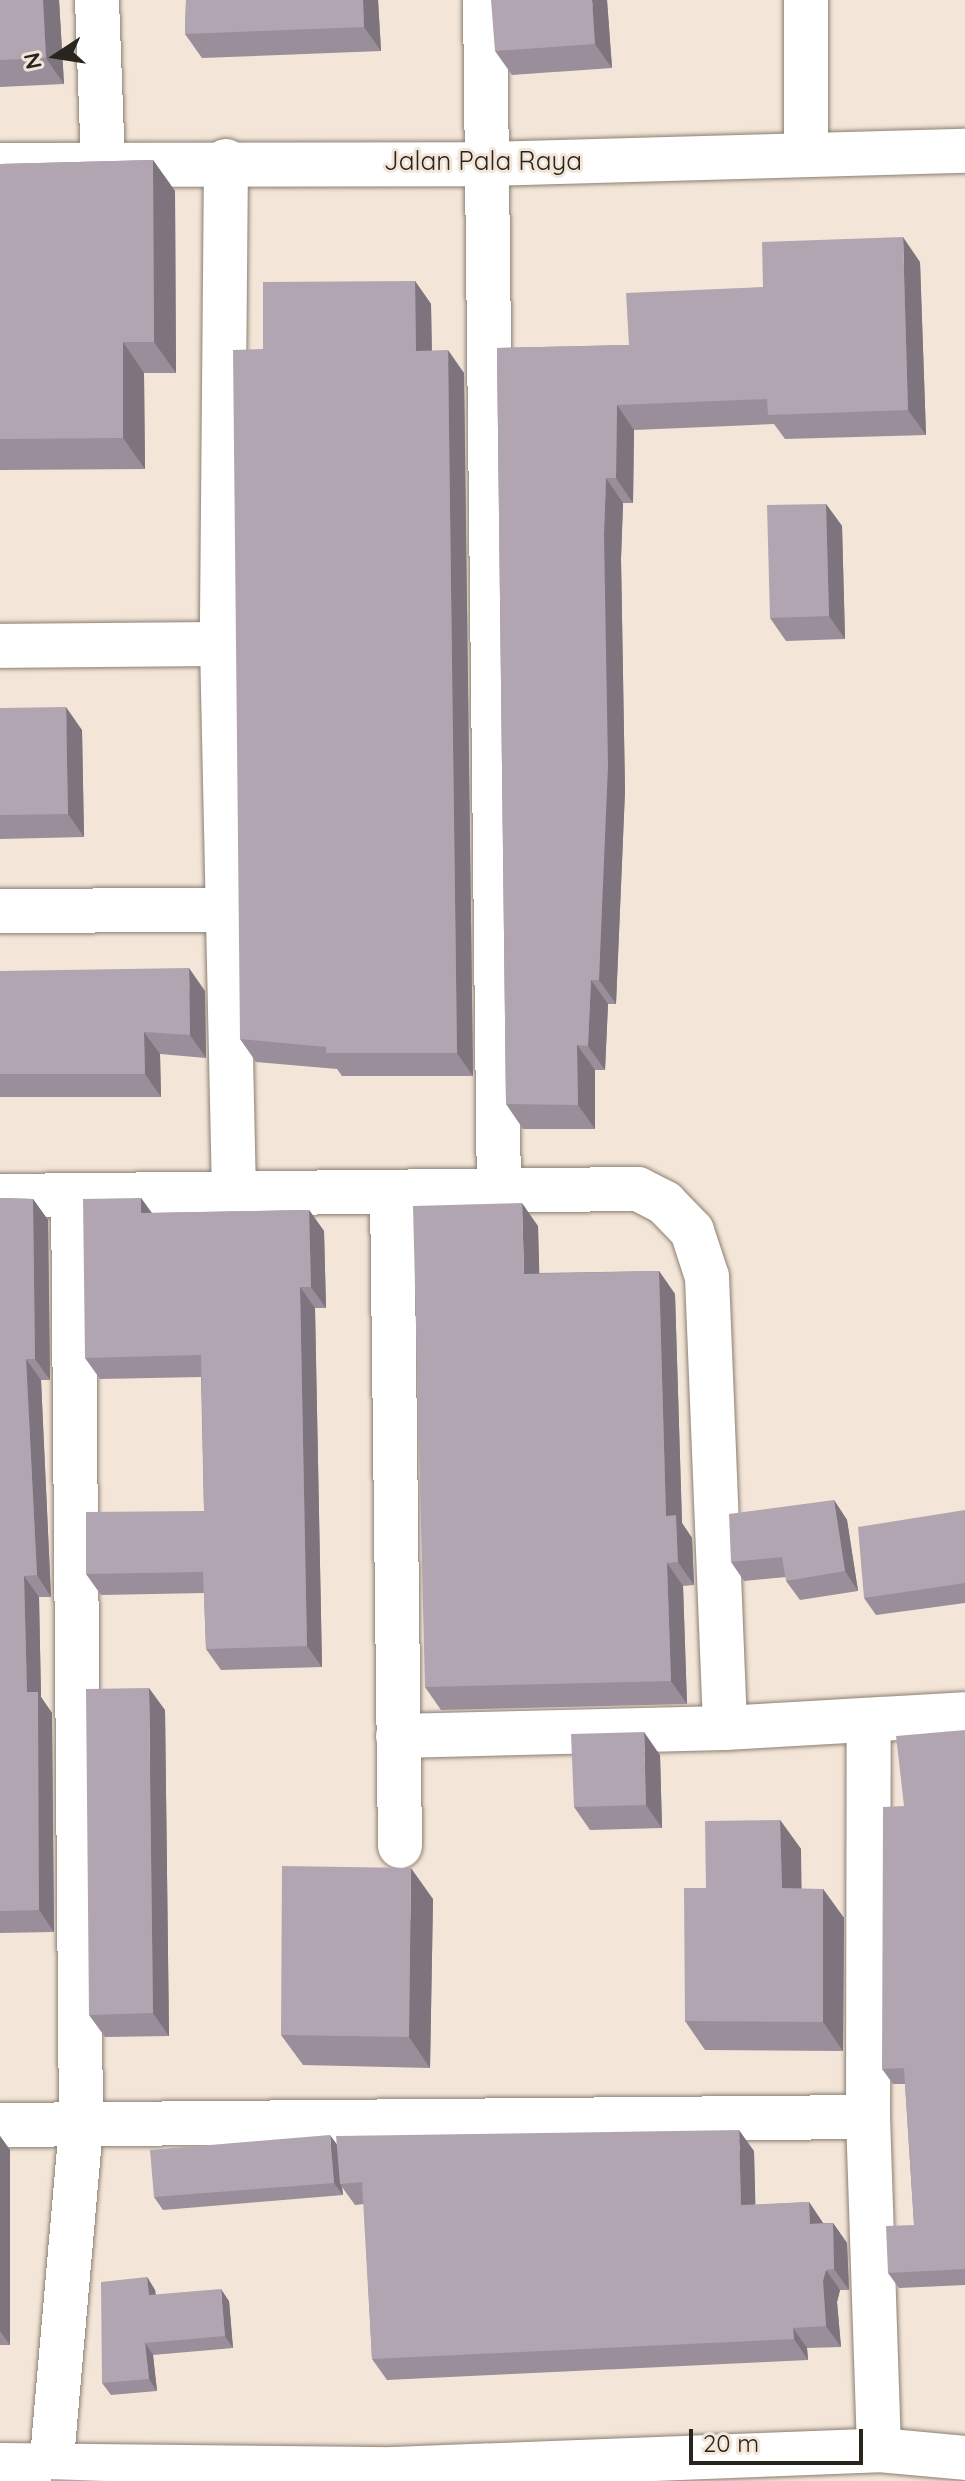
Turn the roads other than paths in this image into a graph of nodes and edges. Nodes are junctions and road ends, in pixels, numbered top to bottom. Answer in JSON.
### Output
{"nodes":[{"id":1,"x":97,"y":0,"type":"edge"},
{"id":2,"x":485,"y":0,"type":"edge"},
{"id":3,"x":806,"y":0,"type":"edge"},
{"id":4,"x":965,"y":151,"type":"edge"},
{"id":5,"x":806,"y":155,"type":"junction"},
{"id":6,"x":226,"y":161,"type":"junction"},
{"id":7,"x":103,"y":164,"type":"junction"},
{"id":8,"x":487,"y":164,"type":"junction"},
{"id":9,"x":0,"y":165,"type":"edge"},
{"id":10,"x":222,"y":644,"type":"junction"},
{"id":11,"x":0,"y":646,"type":"edge"},
{"id":12,"x":227,"y":910,"type":"junction"},
{"id":13,"x":0,"y":911,"type":"edge"},
{"id":14,"x":499,"y":1191,"type":"junction"},
{"id":15,"x":392,"y":1192,"type":"junction"},
{"id":16,"x":234,"y":1193,"type":"junction"},
{"id":17,"x":73,"y":1195,"type":"junction"},
{"id":18,"x":0,"y":1196,"type":"edge"},
{"id":19,"x":965,"y":1714,"type":"edge"},
{"id":20,"x":869,"y":1720,"type":"junction"},
{"id":21,"x":725,"y":1728,"type":"junction"},
{"id":22,"x":398,"y":1736,"type":"junction"},
{"id":23,"x":400,"y":1846,"type":"dead end"},
{"id":24,"x":868,"y":2117,"type":"junction"},
{"id":25,"x":0,"y":2125,"type":"edge"},
{"id":26,"x":81,"y":2126,"type":"junction"},
{"id":27,"x":879,"y":2450,"type":"junction"},
{"id":28,"x":965,"y":2458,"type":"edge"},
{"id":29,"x":0,"y":2465,"type":"edge"},
{"id":30,"x":682,"y":2470,"type":"edge"},
{"id":31,"x":50,"y":2472,"type":"edge"},
{"id":32,"x":394,"y":2475,"type":"edge"}],
"edges":[{"from":1,"to":7,"type":"street"},
{"from":2,"to":8,"type":"street"},
{"from":3,"to":5,"type":"street"},
{"from":4,"to":5,"type":"street","name":"Jalan Pala Raya"},
{"from":5,"to":8,"type":"street","name":"Jalan Pala Raya"},
{"from":6,"to":7,"type":"street","name":"Jalan Pala Raya"},
{"from":6,"to":8,"type":"street","name":"Jalan Pala Raya"},
{"from":6,"to":10,"type":"street"},
{"from":7,"to":9,"type":"street","name":"Jalan Pala Raya"},
{"from":8,"to":14,"type":"street"},
{"from":10,"to":11,"type":"street"},
{"from":10,"to":12,"type":"street"},
{"from":12,"to":13,"type":"street"},
{"from":12,"to":16,"type":"street"},
{"from":14,"to":15,"type":"street"},
{"from":14,"to":21,"type":"street"},
{"from":15,"to":16,"type":"street"},
{"from":15,"to":22,"type":"street"},
{"from":16,"to":17,"type":"street"},
{"from":17,"to":18,"type":"street"},
{"from":17,"to":26,"type":"street"},
{"from":19,"to":20,"type":"street"},
{"from":20,"to":21,"type":"street"},
{"from":20,"to":24,"type":"street"},
{"from":21,"to":22,"type":"street"},
{"from":22,"to":23,"type":"street"},
{"from":24,"to":26,"type":"street"},
{"from":24,"to":27,"type":"street"},
{"from":25,"to":26,"type":"street"},
{"from":26,"to":31,"type":"street"},
{"from":27,"to":28,"type":"street"},
{"from":27,"to":30,"type":"street"},
{"from":29,"to":31,"type":"street"},
{"from":30,"to":32,"type":"street"},
{"from":31,"to":32,"type":"street"}]}
